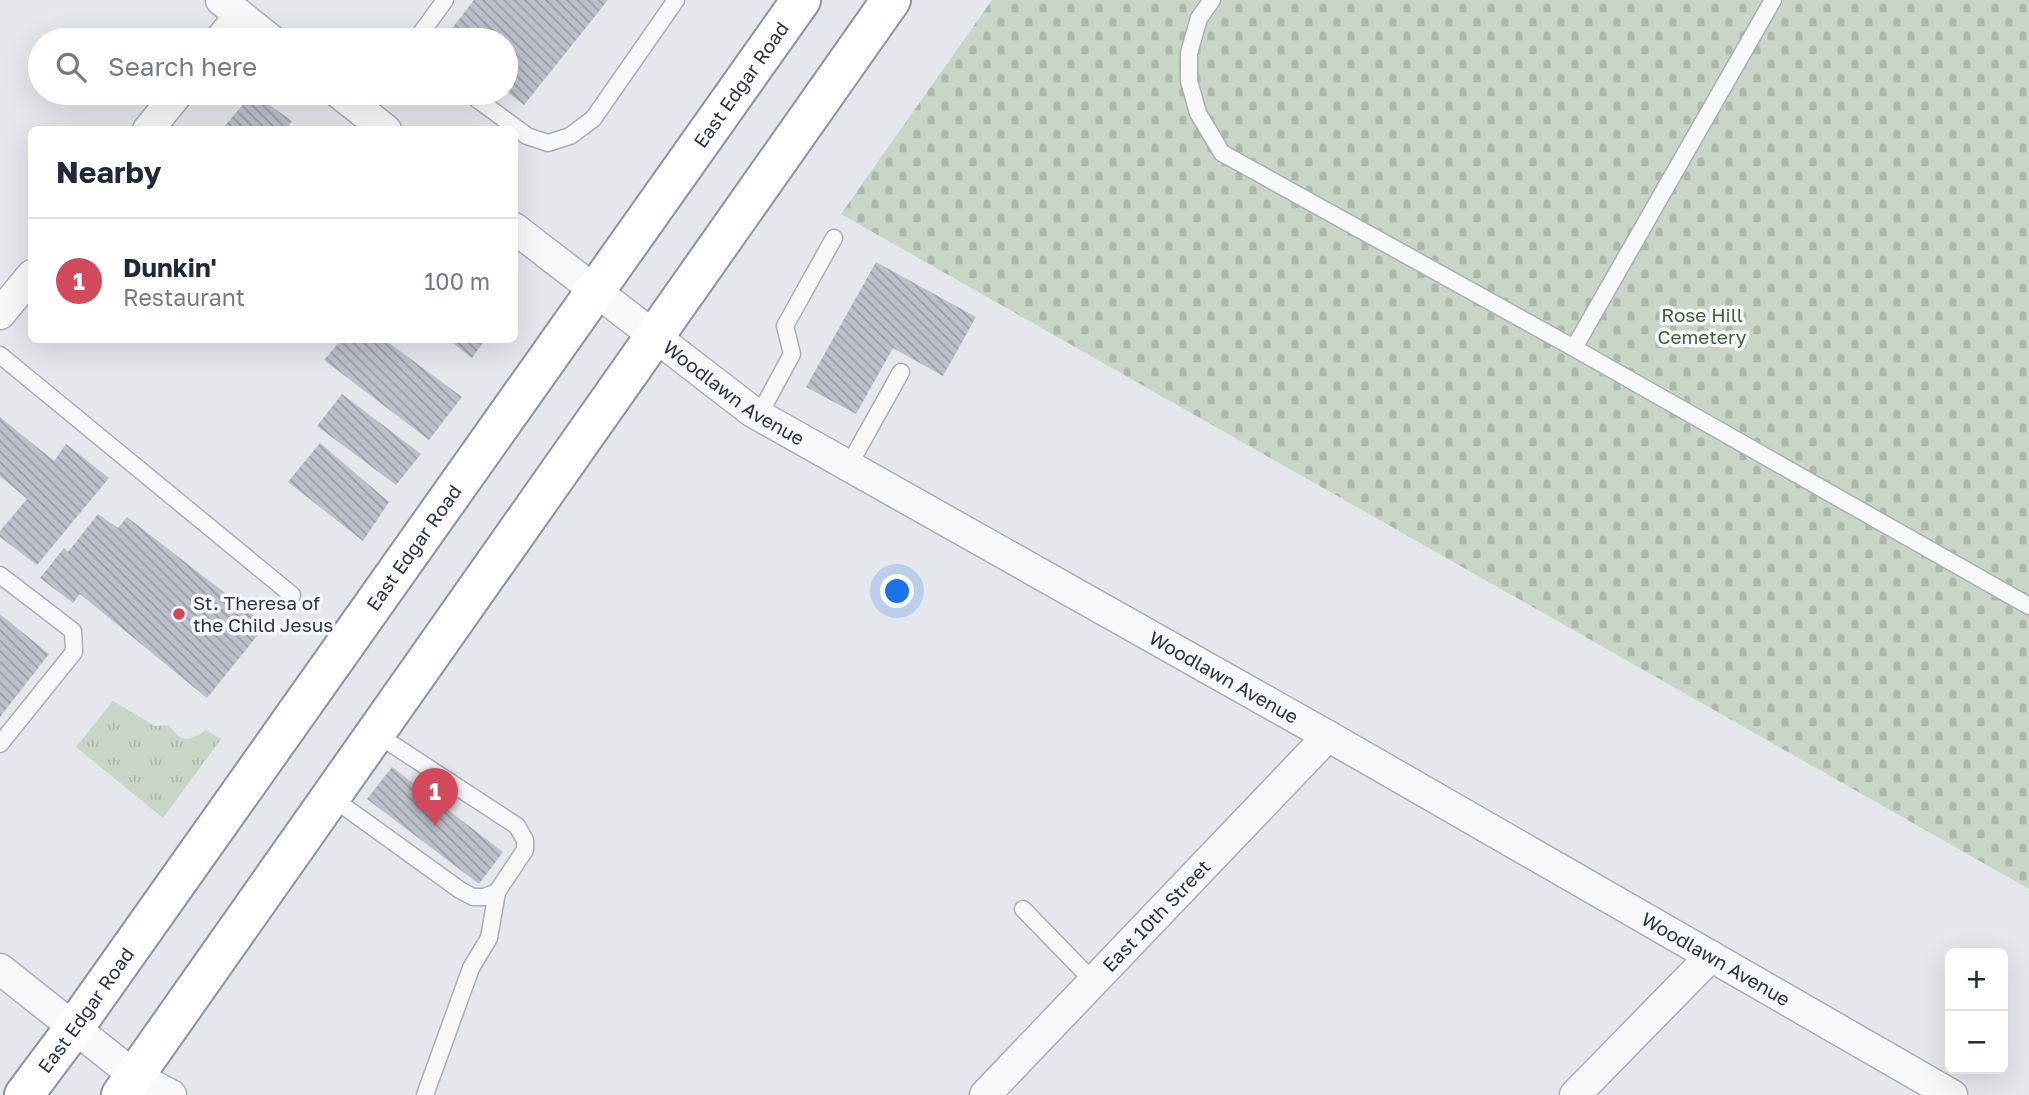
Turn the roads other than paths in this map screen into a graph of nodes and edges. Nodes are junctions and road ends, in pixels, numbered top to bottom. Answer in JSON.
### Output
{"nodes":[{"id":1,"x":445,"y":0,"type":"edge"},
{"id":2,"x":676,"y":0,"type":"edge"},
{"id":3,"x":801,"y":0,"type":"edge"},
{"id":4,"x":891,"y":0,"type":"edge"},
{"id":5,"x":1212,"y":0,"type":"edge"},
{"id":6,"x":1773,"y":0,"type":"edge"},
{"id":7,"x":230,"y":8,"type":"edge"},
{"id":8,"x":224,"y":28,"type":"edge"},
{"id":9,"x":256,"y":28,"type":"edge"},
{"id":10,"x":425,"y":28,"type":"edge"},
{"id":11,"x":168,"y":105,"type":"edge"},
{"id":12,"x":372,"y":105,"type":"edge"},
{"id":13,"x":485,"y":105,"type":"edge"},
{"id":14,"x":151,"y":126,"type":"edge"},
{"id":15,"x":384,"y":126,"type":"edge"},
{"id":16,"x":514,"y":126,"type":"edge"},
{"id":17,"x":518,"y":129,"type":"edge"},
{"id":18,"x":518,"y":231,"type":"edge"},
{"id":19,"x":834,"y":238,"type":"dead end"},
{"id":20,"x":28,"y":280,"type":"edge"},
{"id":21,"x":595,"y":290,"type":"junction"},
{"id":22,"x":0,"y":314,"type":"edge"},
{"id":23,"x":655,"y":336,"type":"junction"},
{"id":24,"x":1574,"y":348,"type":"junction"},
{"id":25,"x":0,"y":355,"type":"edge"},
{"id":26,"x":901,"y":372,"type":"dead end"},
{"id":27,"x":759,"y":415,"type":"junction"},
{"id":28,"x":849,"y":466,"type":"junction"},
{"id":29,"x":0,"y":575,"type":"edge"},
{"id":30,"x":292,"y":595,"type":"dead end"},
{"id":31,"x":2029,"y":606,"type":"edge"},
{"id":32,"x":380,"y":727,"type":"junction"},
{"id":33,"x":1328,"y":736,"type":"junction"},
{"id":34,"x":0,"y":744,"type":"edge"},
{"id":35,"x":331,"y":797,"type":"junction"},
{"id":36,"x":497,"y":892,"type":"junction"},
{"id":37,"x":1023,"y":909,"type":"dead end"},
{"id":38,"x":1711,"y":956,"type":"junction"},
{"id":39,"x":0,"y":969,"type":"edge"},
{"id":40,"x":1093,"y":981,"type":"junction"},
{"id":41,"x":74,"y":1028,"type":"junction"},
{"id":42,"x":128,"y":1085,"type":"edge"},
{"id":43,"x":24,"y":1095,"type":"edge"},
{"id":44,"x":171,"y":1095,"type":"edge"},
{"id":45,"x":425,"y":1095,"type":"edge"},
{"id":46,"x":985,"y":1095,"type":"edge"},
{"id":47,"x":1575,"y":1095,"type":"edge"},
{"id":48,"x":1952,"y":1095,"type":"edge"}],
"edges":[{"from":1,"to":10,"type":"lane"},
{"from":2,"to":17,"type":"lane"},
{"from":3,"to":21,"type":"highway","name":"East Edgar Road"},
{"from":4,"to":23,"type":"highway"},
{"from":5,"to":24,"type":"lane"},
{"from":6,"to":24,"type":"lane"},
{"from":7,"to":8,"type":"street"},
{"from":7,"to":9,"type":"street"},
{"from":11,"to":14,"type":"street"},
{"from":12,"to":15,"type":"street"},
{"from":13,"to":16,"type":"lane"},
{"from":18,"to":21,"type":"street","name":"Woodlawn Avenue"},
{"from":19,"to":27,"type":"lane"},
{"from":20,"to":22,"type":"street"},
{"from":21,"to":23,"type":"street","name":"Woodlawn Avenue"},
{"from":21,"to":41,"type":"highway","name":"East Edgar Road"},
{"from":23,"to":27,"type":"street","name":"Woodlawn Avenue"},
{"from":23,"to":32,"type":"highway"},
{"from":24,"to":31,"type":"lane"},
{"from":25,"to":30,"type":"lane"},
{"from":26,"to":28,"type":"lane"},
{"from":27,"to":28,"type":"street","name":"Woodlawn Avenue"},
{"from":28,"to":33,"type":"street","name":"Woodlawn Avenue"},
{"from":29,"to":34,"type":"lane"},
{"from":32,"to":35,"type":"highway"},
{"from":32,"to":36,"type":"lane"},
{"from":33,"to":38,"type":"street","name":"Woodlawn Avenue"},
{"from":33,"to":40,"type":"street","name":"East 10th Street"},
{"from":35,"to":36,"type":"lane"},
{"from":35,"to":42,"type":"highway"},
{"from":36,"to":45,"type":"lane"},
{"from":37,"to":40,"type":"lane"},
{"from":38,"to":47,"type":"street"},
{"from":38,"to":48,"type":"street","name":"Woodlawn Avenue"},
{"from":39,"to":41,"type":"street"},
{"from":40,"to":46,"type":"street","name":"East 10th Street"},
{"from":41,"to":42,"type":"street"},
{"from":41,"to":43,"type":"highway","name":"East Edgar Road"},
{"from":42,"to":44,"type":"street"}]}
